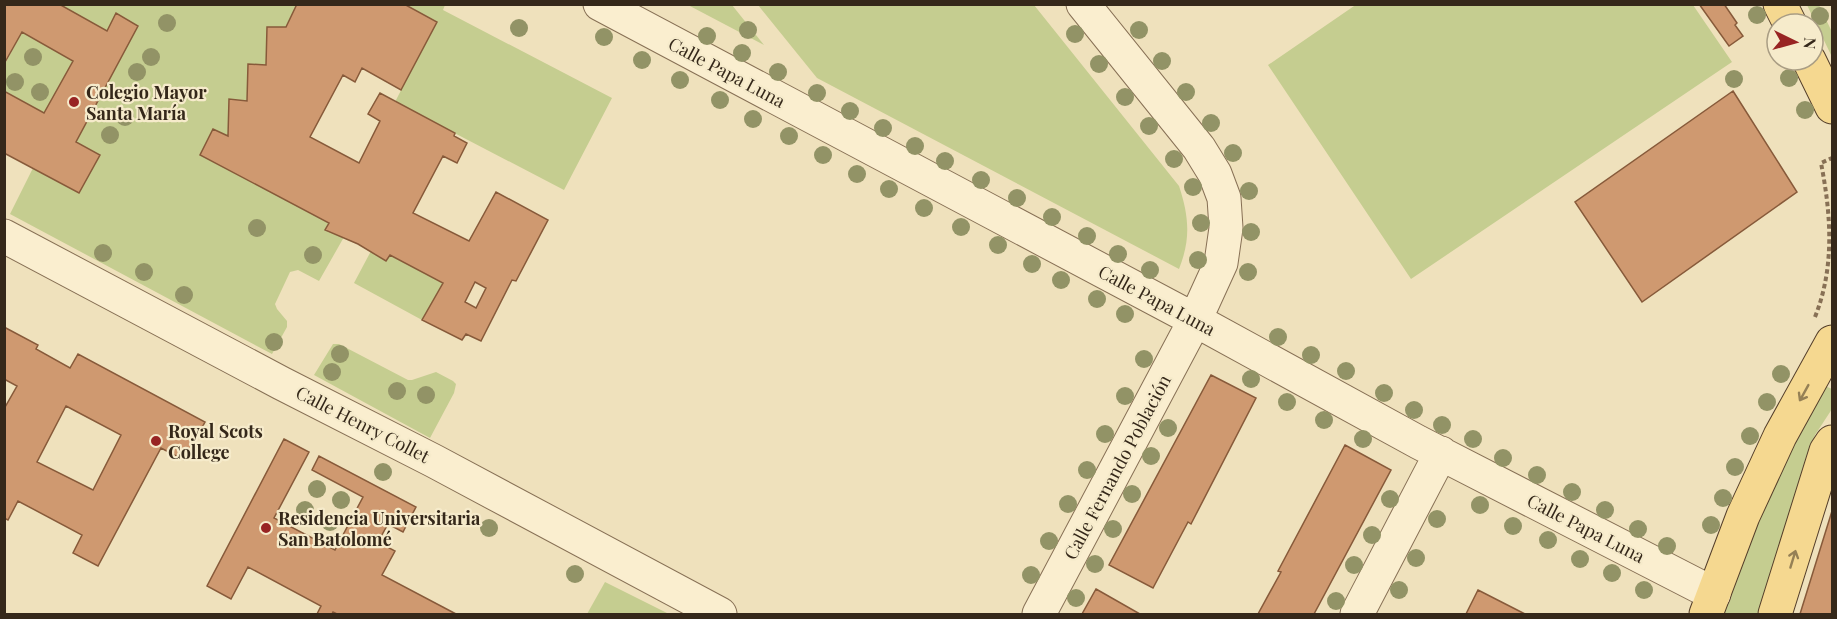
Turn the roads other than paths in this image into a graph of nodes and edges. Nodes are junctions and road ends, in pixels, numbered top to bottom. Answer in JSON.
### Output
{"nodes":[{"id":1,"x":600,"y":4,"type":"edge"},
{"id":2,"x":1083,"y":4,"type":"edge"},
{"id":3,"x":1815,"y":72,"type":"edge"},
{"id":4,"x":1833,"y":107,"type":"edge"},
{"id":5,"x":4,"y":236,"type":"edge"},
{"id":6,"x":1195,"y":320,"type":"junction"},
{"id":7,"x":1833,"y":342,"type":"edge"},
{"id":8,"x":1833,"y":442,"type":"edge"},
{"id":9,"x":1441,"y":453,"type":"junction"},
{"id":10,"x":1710,"y":604,"type":"edge"},
{"id":11,"x":720,"y":615,"type":"edge"},
{"id":12,"x":1039,"y":615,"type":"edge"},
{"id":13,"x":1357,"y":615,"type":"edge"},
{"id":14,"x":1775,"y":615,"type":"edge"}],
"edges":[{"from":1,"to":6,"type":"street","name":"Calle Papa Luna"},
{"from":2,"to":6,"type":"street","name":"Calle Fernando Población"},
{"from":3,"to":4,"type":"main road"},
{"from":5,"to":11,"type":"street","name":"Calle Henry Collet"},
{"from":6,"to":9,"type":"street","name":"Calle Papa Luna"},
{"from":6,"to":12,"type":"street","name":"Calle Fernando Población"},
{"from":7,"to":10,"type":"main road","one_way":true},
{"from":14,"to":8,"type":"main road","one_way":true},
{"from":9,"to":10,"type":"street","name":"Calle Papa Luna"},
{"from":9,"to":13,"type":"street"}]}
